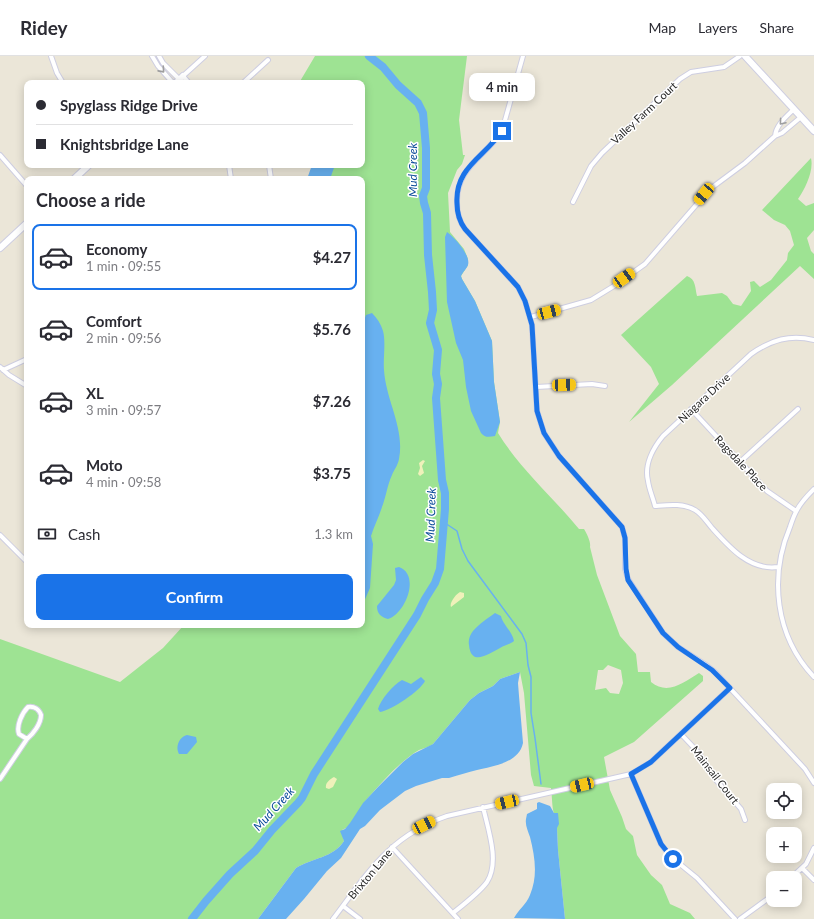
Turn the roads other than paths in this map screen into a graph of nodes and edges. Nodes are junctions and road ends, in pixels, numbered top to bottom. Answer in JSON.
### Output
{"nodes":[{"id":1,"x":51,"y":56,"type":"edge"},
{"id":2,"x":152,"y":56,"type":"edge"},
{"id":3,"x":158,"y":56,"type":"edge"},
{"id":4,"x":205,"y":56,"type":"edge"},
{"id":5,"x":523,"y":56,"type":"edge"},
{"id":6,"x":740,"y":56,"type":"edge"},
{"id":7,"x":745,"y":56,"type":"edge"},
{"id":8,"x":268,"y":60,"type":"dead end"},
{"id":9,"x":61,"y":80,"type":"edge"},
{"id":10,"x":178,"y":80,"type":"edge"},
{"id":11,"x":246,"y":80,"type":"edge"},
{"id":12,"x":794,"y":109,"type":"junction"},
{"id":13,"x":801,"y":117,"type":"junction"},
{"id":14,"x":814,"y":131,"type":"edge"},
{"id":15,"x":775,"y":136,"type":"junction"},
{"id":16,"x":0,"y":155,"type":"edge"},
{"id":17,"x":86,"y":168,"type":"edge"},
{"id":18,"x":77,"y":176,"type":"edge"},
{"id":19,"x":24,"y":183,"type":"edge"},
{"id":20,"x":573,"y":202,"type":"dead end"},
{"id":21,"x":24,"y":226,"type":"edge"},
{"id":22,"x":0,"y":248,"type":"edge"},
{"id":23,"x":531,"y":317,"type":"junction"},
{"id":24,"x":814,"y":340,"type":"edge"},
{"id":25,"x":24,"y":360,"type":"edge"},
{"id":26,"x":1,"y":369,"type":"edge"},
{"id":27,"x":24,"y":384,"type":"edge"},
{"id":28,"x":605,"y":386,"type":"dead end"},
{"id":29,"x":536,"y":387,"type":"junction"},
{"id":30,"x":692,"y":409,"type":"junction"},
{"id":31,"x":798,"y":409,"type":"dead end"},
{"id":32,"x":740,"y":462,"type":"junction"},
{"id":33,"x":814,"y":489,"type":"edge"},
{"id":34,"x":796,"y":511,"type":"junction"},
{"id":35,"x":0,"y":535,"type":"edge"},
{"id":36,"x":24,"y":559,"type":"edge"},
{"id":37,"x":778,"y":567,"type":"junction"},
{"id":38,"x":814,"y":676,"type":"edge"},
{"id":39,"x":730,"y":688,"type":"junction"},
{"id":40,"x":680,"y":734,"type":"junction"},
{"id":41,"x":27,"y":739,"type":"junction"},
{"id":42,"x":631,"y":774,"type":"junction"},
{"id":43,"x":0,"y":780,"type":"edge"},
{"id":44,"x":814,"y":783,"type":"edge"},
{"id":45,"x":483,"y":807,"type":"junction"},
{"id":46,"x":744,"y":820,"type":"dead end"},
{"id":47,"x":392,"y":847,"type":"junction"},
{"id":48,"x":814,"y":848,"type":"edge"},
{"id":49,"x":802,"y":868,"type":"junction"},
{"id":50,"x":799,"y":871,"type":"edge"},
{"id":51,"x":814,"y":880,"type":"edge"},
{"id":52,"x":766,"y":900,"type":"edge"},
{"id":53,"x":343,"y":906,"type":"junction"},
{"id":54,"x":453,"y":913,"type":"junction"},
{"id":55,"x":333,"y":919,"type":"edge"},
{"id":56,"x":360,"y":919,"type":"edge"},
{"id":57,"x":458,"y":919,"type":"edge"},
{"id":58,"x":735,"y":919,"type":"edge"},
{"id":59,"x":740,"y":919,"type":"edge"}],
"edges":[{"from":1,"to":9,"type":"street"},
{"from":2,"to":10,"type":"street","one_way":true},
{"from":3,"to":10,"type":"street"},
{"from":4,"to":10,"type":"street"},
{"from":5,"to":23,"type":"street"},
{"from":6,"to":20,"type":"street","name":"Valley Farm Court"},
{"from":7,"to":12,"type":"main road"},
{"from":8,"to":11,"type":"street"},
{"from":12,"to":13,"type":"main road"},
{"from":12,"to":15,"type":"street","one_way":true},
{"from":13,"to":14,"type":"main road"},
{"from":13,"to":15,"type":"street"},
{"from":15,"to":23,"type":"street"},
{"from":16,"to":19,"type":"street"},
{"from":17,"to":18,"type":"main road"},
{"from":21,"to":22,"type":"main road"},
{"from":23,"to":29,"type":"street"},
{"from":24,"to":30,"type":"street","name":"Niagara Drive"},
{"from":25,"to":26,"type":"street"},
{"from":26,"to":27,"type":"street"},
{"from":28,"to":29,"type":"street"},
{"from":29,"to":39,"type":"street"},
{"from":30,"to":32,"type":"street","name":"Ragsdale Place"},
{"from":30,"to":37,"type":"street","name":"Niagara Drive"},
{"from":31,"to":32,"type":"street"},
{"from":32,"to":34,"type":"street","name":"Ragsdale Place"},
{"from":33,"to":34,"type":"street"},
{"from":34,"to":37,"type":"street"},
{"from":35,"to":36,"type":"street"},
{"from":37,"to":38,"type":"street"},
{"from":39,"to":40,"type":"street","name":"Brixton Lane"},
{"from":39,"to":44,"type":"street"},
{"from":40,"to":42,"type":"street","name":"Brixton Lane"},
{"from":40,"to":46,"type":"street","name":"Mainsail Court"},
{"from":41,"to":41,"type":"street"},
{"from":41,"to":43,"type":"street"},
{"from":42,"to":45,"type":"street","name":"Brixton Lane"},
{"from":42,"to":58,"type":"street"},
{"from":45,"to":47,"type":"street","name":"Brixton Lane"},
{"from":45,"to":54,"type":"street"},
{"from":47,"to":53,"type":"street","name":"Brixton Lane"},
{"from":47,"to":54,"type":"street"},
{"from":48,"to":49,"type":"street"},
{"from":49,"to":50,"type":"street"},
{"from":49,"to":51,"type":"street"},
{"from":52,"to":59,"type":"street"},
{"from":53,"to":55,"type":"street","name":"Brixton Lane"},
{"from":53,"to":56,"type":"street"},
{"from":54,"to":57,"type":"street"}]}
